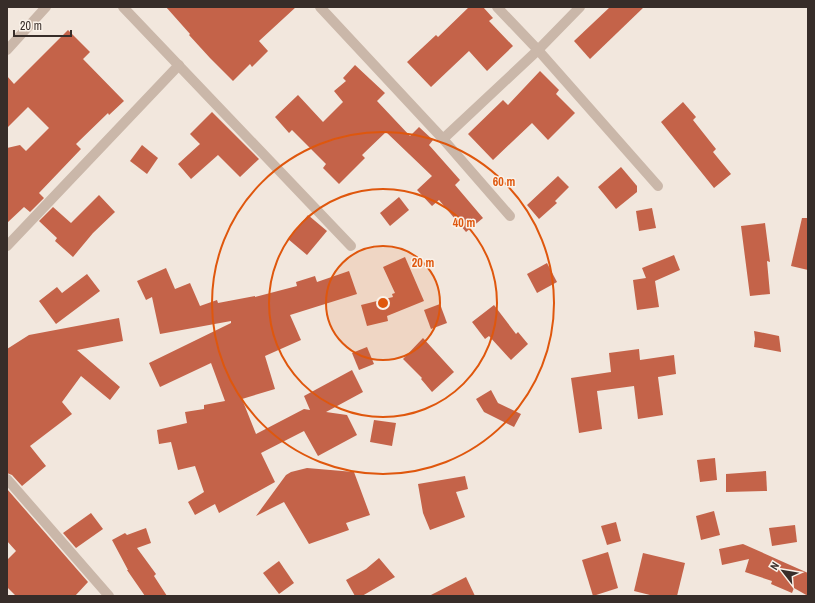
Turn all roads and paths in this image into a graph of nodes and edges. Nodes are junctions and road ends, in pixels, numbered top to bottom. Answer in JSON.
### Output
{"nodes":[{"id":1,"x":46,"y":7,"type":"edge"},
{"id":2,"x":123,"y":7,"type":"edge"},
{"id":3,"x":320,"y":7,"type":"edge"},
{"id":4,"x":497,"y":7,"type":"edge"},
{"id":5,"x":580,"y":7,"type":"edge"},
{"id":6,"x":7,"y":50,"type":"edge"},
{"id":7,"x":538,"y":50,"type":"junction"},
{"id":8,"x":179,"y":65,"type":"junction"},
{"id":9,"x":443,"y":139,"type":"junction"},
{"id":10,"x":658,"y":186,"type":"dead end"},
{"id":11,"x":510,"y":216,"type":"dead end"},
{"id":12,"x":7,"y":246,"type":"edge"},
{"id":13,"x":351,"y":246,"type":"dead end"},
{"id":14,"x":7,"y":479,"type":"edge"},
{"id":15,"x":109,"y":596,"type":"edge"}],
"edges":[{"from":1,"to":6,"type":"street"},
{"from":2,"to":8,"type":"street"},
{"from":3,"to":9,"type":"street"},
{"from":4,"to":7,"type":"street"},
{"from":5,"to":7,"type":"street"},
{"from":7,"to":9,"type":"street"},
{"from":7,"to":10,"type":"street"},
{"from":8,"to":12,"type":"street"},
{"from":8,"to":13,"type":"street"},
{"from":9,"to":11,"type":"street"},
{"from":14,"to":15,"type":"street"}]}
